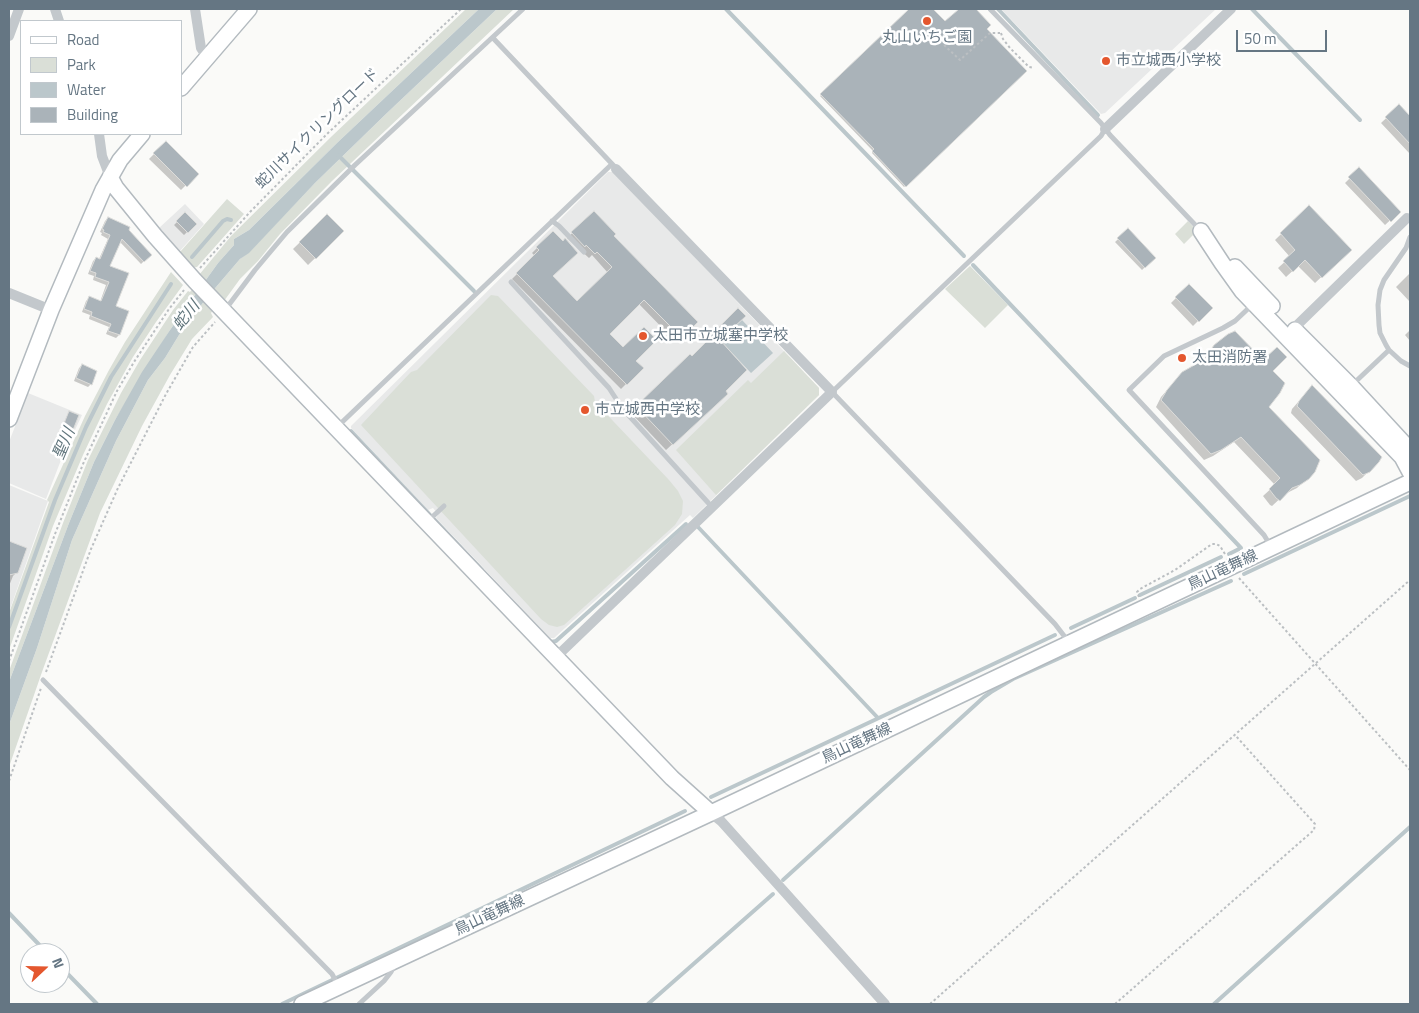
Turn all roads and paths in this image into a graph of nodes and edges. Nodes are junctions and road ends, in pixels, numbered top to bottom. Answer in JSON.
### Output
{"nodes":[{"id":1,"x":19,"y":9,"type":"edge"},
{"id":2,"x":195,"y":9,"type":"edge"},
{"id":3,"x":249,"y":9,"type":"edge"},
{"id":4,"x":461,"y":9,"type":"edge"},
{"id":5,"x":523,"y":9,"type":"edge"},
{"id":6,"x":990,"y":9,"type":"edge"},
{"id":7,"x":1231,"y":9,"type":"edge"},
{"id":8,"x":1006,"y":25,"type":"junction"},
{"id":9,"x":9,"y":33,"type":"edge"},
{"id":10,"x":1000,"y":33,"type":"junction"},
{"id":11,"x":493,"y":38,"type":"junction"},
{"id":12,"x":944,"y":45,"type":"dead end"},
{"id":13,"x":207,"y":57,"type":"junction"},
{"id":14,"x":1041,"y":62,"type":"junction"},
{"id":15,"x":182,"y":87,"type":"edge"},
{"id":16,"x":1105,"y":129,"type":"junction"},
{"id":17,"x":99,"y":135,"type":"edge"},
{"id":18,"x":141,"y":135,"type":"edge"},
{"id":19,"x":614,"y":166,"type":"junction"},
{"id":20,"x":110,"y":178,"type":"junction"},
{"id":21,"x":1407,"y":218,"type":"dead end"},
{"id":22,"x":552,"y":222,"type":"junction"},
{"id":23,"x":1201,"y":231,"type":"joint"},
{"id":24,"x":1410,"y":238,"type":"edge"},
{"id":25,"x":584,"y":252,"type":"dead end"},
{"id":26,"x":193,"y":279,"type":"junction"},
{"id":27,"x":511,"y":282,"type":"dead end"},
{"id":28,"x":9,"y":293,"type":"edge"},
{"id":29,"x":1258,"y":299,"type":"junction"},
{"id":30,"x":222,"y":309,"type":"junction"},
{"id":31,"x":51,"y":310,"type":"junction"},
{"id":32,"x":1290,"y":332,"type":"junction"},
{"id":33,"x":1389,"y":350,"type":"junction"},
{"id":34,"x":1410,"y":366,"type":"edge"},
{"id":35,"x":1347,"y":390,"type":"junction"},
{"id":36,"x":832,"y":392,"type":"junction"},
{"id":37,"x":9,"y":419,"type":"edge"},
{"id":38,"x":337,"y":428,"type":"junction"},
{"id":39,"x":1410,"y":450,"type":"edge"},
{"id":40,"x":1410,"y":472,"type":"edge"},
{"id":41,"x":1410,"y":482,"type":"edge"},
{"id":42,"x":444,"y":506,"type":"dead end"},
{"id":43,"x":712,"y":507,"type":"junction"},
{"id":44,"x":431,"y":518,"type":"junction"},
{"id":45,"x":1271,"y":548,"type":"junction"},
{"id":46,"x":1232,"y":567,"type":"junction"},
{"id":47,"x":1410,"y":580,"type":"edge"},
{"id":48,"x":1143,"y":609,"type":"junction"},
{"id":49,"x":1069,"y":644,"type":"junction"},
{"id":50,"x":556,"y":657,"type":"junction"},
{"id":51,"x":9,"y":661,"type":"edge"},
{"id":52,"x":1316,"y":664,"type":"junction"},
{"id":53,"x":44,"y":680,"type":"junction"},
{"id":54,"x":1235,"y":735,"type":"junction"},
{"id":55,"x":1410,"y":770,"type":"edge"},
{"id":56,"x":9,"y":781,"type":"edge"},
{"id":57,"x":711,"y":813,"type":"junction"},
{"id":58,"x":398,"y":960,"type":"junction"},
{"id":59,"x":339,"y":987,"type":"junction"},
{"id":60,"x":302,"y":1004,"type":"edge"},
{"id":61,"x":359,"y":1004,"type":"edge"},
{"id":62,"x":885,"y":1004,"type":"edge"},
{"id":63,"x":930,"y":1004,"type":"edge"},
{"id":64,"x":1115,"y":1004,"type":"edge"}],
"edges":[{"from":1,"to":9,"type":"street"},
{"from":2,"to":13,"type":"street"},
{"from":3,"to":13,"type":"street"},
{"from":4,"to":26,"type":"path","name":"蛇川サイクリングロード"},
{"from":5,"to":11,"type":"lane"},
{"from":6,"to":8,"type":"lane"},
{"from":7,"to":16,"type":"street"},
{"from":8,"to":10,"type":"path"},
{"from":8,"to":14,"type":"lane"},
{"from":10,"to":12,"type":"path"},
{"from":10,"to":14,"type":"path"},
{"from":11,"to":19,"type":"lane"},
{"from":11,"to":30,"type":"lane"},
{"from":13,"to":15,"type":"street"},
{"from":14,"to":16,"type":"lane"},
{"from":16,"to":23,"type":"lane"},
{"from":16,"to":36,"type":"lane"},
{"from":17,"to":20,"type":"street"},
{"from":18,"to":20,"type":"street"},
{"from":19,"to":22,"type":"lane"},
{"from":19,"to":36,"type":"street"},
{"from":20,"to":26,"type":"street"},
{"from":20,"to":31,"type":"street"},
{"from":21,"to":32,"type":"street"},
{"from":22,"to":25,"type":"lane"},
{"from":22,"to":38,"type":"lane"},
{"from":23,"to":29,"type":"street"},
{"from":24,"to":33,"type":"lane"},
{"from":26,"to":30,"type":"street"},
{"from":26,"to":51,"type":"path","name":"蛇川サイクリングロード"},
{"from":27,"to":43,"type":"lane"},
{"from":28,"to":31,"type":"street"},
{"from":29,"to":32,"type":"street"},
{"from":29,"to":45,"type":"lane"},
{"from":30,"to":38,"type":"street"},
{"from":30,"to":53,"type":"path"},
{"from":31,"to":37,"type":"street"},
{"from":32,"to":35,"type":"street"},
{"from":33,"to":34,"type":"lane"},
{"from":33,"to":35,"type":"lane"},
{"from":35,"to":39,"type":"street"},
{"from":35,"to":40,"type":"street"},
{"from":36,"to":43,"type":"street"},
{"from":36,"to":49,"type":"lane"},
{"from":38,"to":44,"type":"street"},
{"from":41,"to":45,"type":"street","name":"鳥山竜舞線"},
{"from":42,"to":44,"type":"lane"},
{"from":43,"to":50,"type":"street"},
{"from":44,"to":50,"type":"street"},
{"from":45,"to":46,"type":"street","name":"鳥山竜舞線"},
{"from":46,"to":48,"type":"street","name":"鳥山竜舞線"},
{"from":46,"to":48,"type":"path"},
{"from":46,"to":52,"type":"path"},
{"from":47,"to":52,"type":"path"},
{"from":48,"to":49,"type":"street","name":"鳥山竜舞線"},
{"from":49,"to":57,"type":"street","name":"鳥山竜舞線"},
{"from":50,"to":57,"type":"street"},
{"from":52,"to":54,"type":"path"},
{"from":52,"to":55,"type":"path"},
{"from":53,"to":56,"type":"path"},
{"from":53,"to":59,"type":"lane"},
{"from":54,"to":63,"type":"path"},
{"from":54,"to":64,"type":"path"},
{"from":57,"to":58,"type":"street","name":"鳥山竜舞線"},
{"from":57,"to":62,"type":"street"},
{"from":58,"to":59,"type":"street","name":"鳥山竜舞線"},
{"from":58,"to":61,"type":"lane"},
{"from":59,"to":60,"type":"street","name":"鳥山竜舞線"}]}
